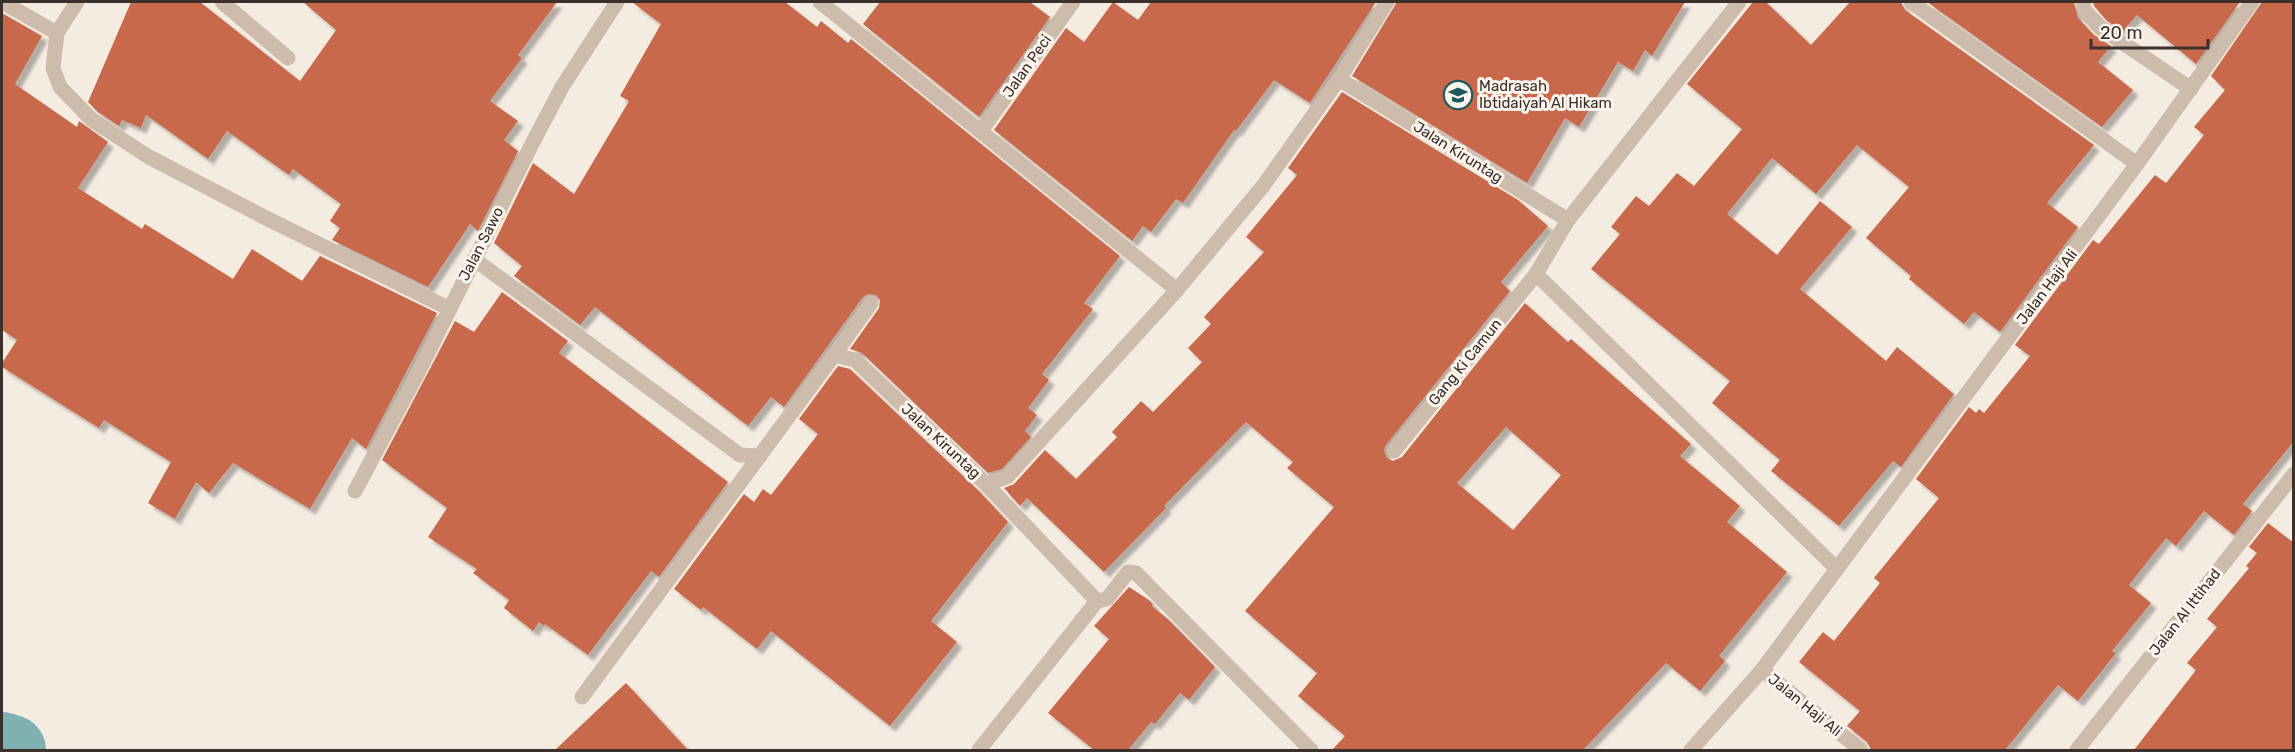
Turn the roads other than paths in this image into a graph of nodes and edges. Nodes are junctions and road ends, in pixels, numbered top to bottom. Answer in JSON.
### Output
{"nodes":[{"id":1,"x":2,"y":2,"type":"edge"},
{"id":2,"x":77,"y":2,"type":"edge"},
{"id":3,"x":222,"y":2,"type":"edge"},
{"id":4,"x":617,"y":2,"type":"edge"},
{"id":5,"x":820,"y":2,"type":"edge"},
{"id":6,"x":1073,"y":2,"type":"edge"},
{"id":7,"x":1388,"y":2,"type":"edge"},
{"id":8,"x":1739,"y":2,"type":"edge"},
{"id":9,"x":1911,"y":2,"type":"edge"},
{"id":10,"x":2083,"y":2,"type":"edge"},
{"id":11,"x":2252,"y":2,"type":"edge"},
{"id":12,"x":57,"y":33,"type":"junction"},
{"id":13,"x":288,"y":58,"type":"dead end"},
{"id":14,"x":1339,"y":79,"type":"junction"},
{"id":15,"x":2191,"y":89,"type":"junction"},
{"id":16,"x":981,"y":131,"type":"junction"},
{"id":17,"x":2137,"y":164,"type":"junction"},
{"id":18,"x":1568,"y":220,"type":"junction"},
{"id":19,"x":474,"y":259,"type":"junction"},
{"id":20,"x":1536,"y":274,"type":"junction"},
{"id":21,"x":1177,"y":290,"type":"junction"},
{"id":22,"x":871,"y":303,"type":"dead end"},
{"id":23,"x":450,"y":309,"type":"junction"},
{"id":24,"x":834,"y":355,"type":"junction"},
{"id":25,"x":1394,"y":451,"type":"dead end"},
{"id":26,"x":760,"y":456,"type":"junction"},
{"id":27,"x":2294,"y":474,"type":"edge"},
{"id":28,"x":986,"y":484,"type":"junction"},
{"id":29,"x":355,"y":491,"type":"dead end"},
{"id":30,"x":1837,"y":569,"type":"junction"},
{"id":31,"x":1097,"y":601,"type":"junction"},
{"id":32,"x":1762,"y":670,"type":"junction"},
{"id":33,"x":582,"y":697,"type":"dead end"},
{"id":34,"x":979,"y":750,"type":"edge"},
{"id":35,"x":1311,"y":750,"type":"edge"},
{"id":36,"x":1691,"y":750,"type":"edge"},
{"id":37,"x":1861,"y":750,"type":"edge"},
{"id":38,"x":2077,"y":750,"type":"edge"}],
"edges":[{"from":1,"to":12,"type":"street"},
{"from":2,"to":12,"type":"street"},
{"from":3,"to":13,"type":"street"},
{"from":4,"to":19,"type":"street","name":"Jalan Sawo"},
{"from":5,"to":16,"type":"street"},
{"from":6,"to":16,"type":"street","name":"Jalan Peci"},
{"from":7,"to":14,"type":"street"},
{"from":8,"to":18,"type":"street"},
{"from":9,"to":17,"type":"street"},
{"from":10,"to":15,"type":"street"},
{"from":11,"to":15,"type":"street","name":"Jalan Haji Ali"},
{"from":12,"to":23,"type":"street"},
{"from":14,"to":18,"type":"street","name":"Jalan Kiruntag"},
{"from":14,"to":21,"type":"street","name":"Jalan Kiruntag"},
{"from":15,"to":17,"type":"street","name":"Jalan Haji Ali"},
{"from":16,"to":21,"type":"street"},
{"from":17,"to":30,"type":"street","name":"Jalan Haji Ali"},
{"from":18,"to":20,"type":"street"},
{"from":19,"to":23,"type":"street","name":"Jalan Sawo"},
{"from":19,"to":26,"type":"street"},
{"from":20,"to":25,"type":"street","name":"Gang Ki Camun"},
{"from":20,"to":30,"type":"street"},
{"from":21,"to":28,"type":"street","name":"Jalan Kiruntag"},
{"from":22,"to":24,"type":"street"},
{"from":23,"to":29,"type":"street","name":"Jalan Sawo"},
{"from":24,"to":26,"type":"street"},
{"from":24,"to":28,"type":"street","name":"Jalan Kiruntag"},
{"from":26,"to":33,"type":"street"},
{"from":27,"to":38,"type":"street","name":"Jalan Al Ittihad"},
{"from":28,"to":31,"type":"street"},
{"from":30,"to":32,"type":"street","name":"Jalan Haji Ali"},
{"from":31,"to":34,"type":"street"},
{"from":31,"to":35,"type":"street"},
{"from":32,"to":36,"type":"street"},
{"from":32,"to":37,"type":"street","name":"Jalan Haji Ali"}]}
